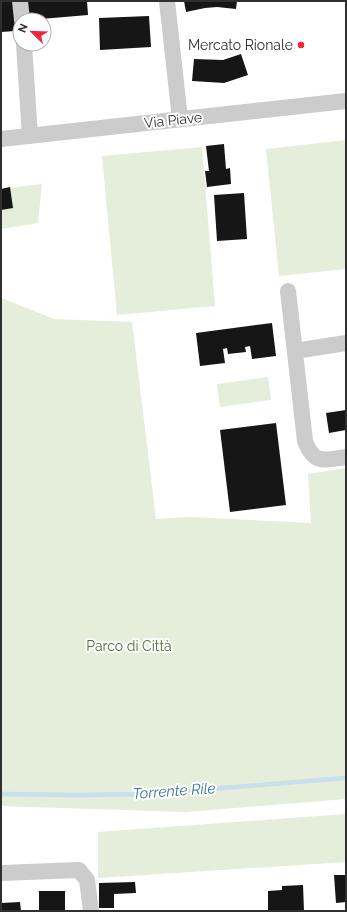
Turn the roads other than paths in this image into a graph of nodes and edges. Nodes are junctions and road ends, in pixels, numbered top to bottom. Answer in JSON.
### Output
{"nodes":[{"id":1,"x":20,"y":1,"type":"edge"},
{"id":2,"x":167,"y":1,"type":"edge"},
{"id":3,"x":21,"y":12,"type":"edge"},
{"id":4,"x":25,"y":52,"type":"edge"},
{"id":5,"x":346,"y":101,"type":"edge"},
{"id":6,"x":180,"y":119,"type":"junction"},
{"id":7,"x":30,"y":136,"type":"junction"},
{"id":8,"x":1,"y":139,"type":"edge"},
{"id":9,"x":288,"y":291,"type":"dead end"},
{"id":10,"x":346,"y":343,"type":"edge"},
{"id":11,"x":295,"y":351,"type":"junction"},
{"id":12,"x":346,"y":457,"type":"edge"},
{"id":13,"x":1,"y":873,"type":"edge"},
{"id":14,"x":91,"y":911,"type":"edge"}],
"edges":[{"from":1,"to":3,"type":"street"},
{"from":2,"to":6,"type":"street"},
{"from":4,"to":7,"type":"street"},
{"from":5,"to":6,"type":"street","name":"Via Piave"},
{"from":6,"to":7,"type":"street","name":"Via Piave"},
{"from":7,"to":8,"type":"street","name":"Via Piave"},
{"from":9,"to":11,"type":"street"},
{"from":10,"to":11,"type":"street"},
{"from":11,"to":12,"type":"street"},
{"from":13,"to":14,"type":"street"}]}
